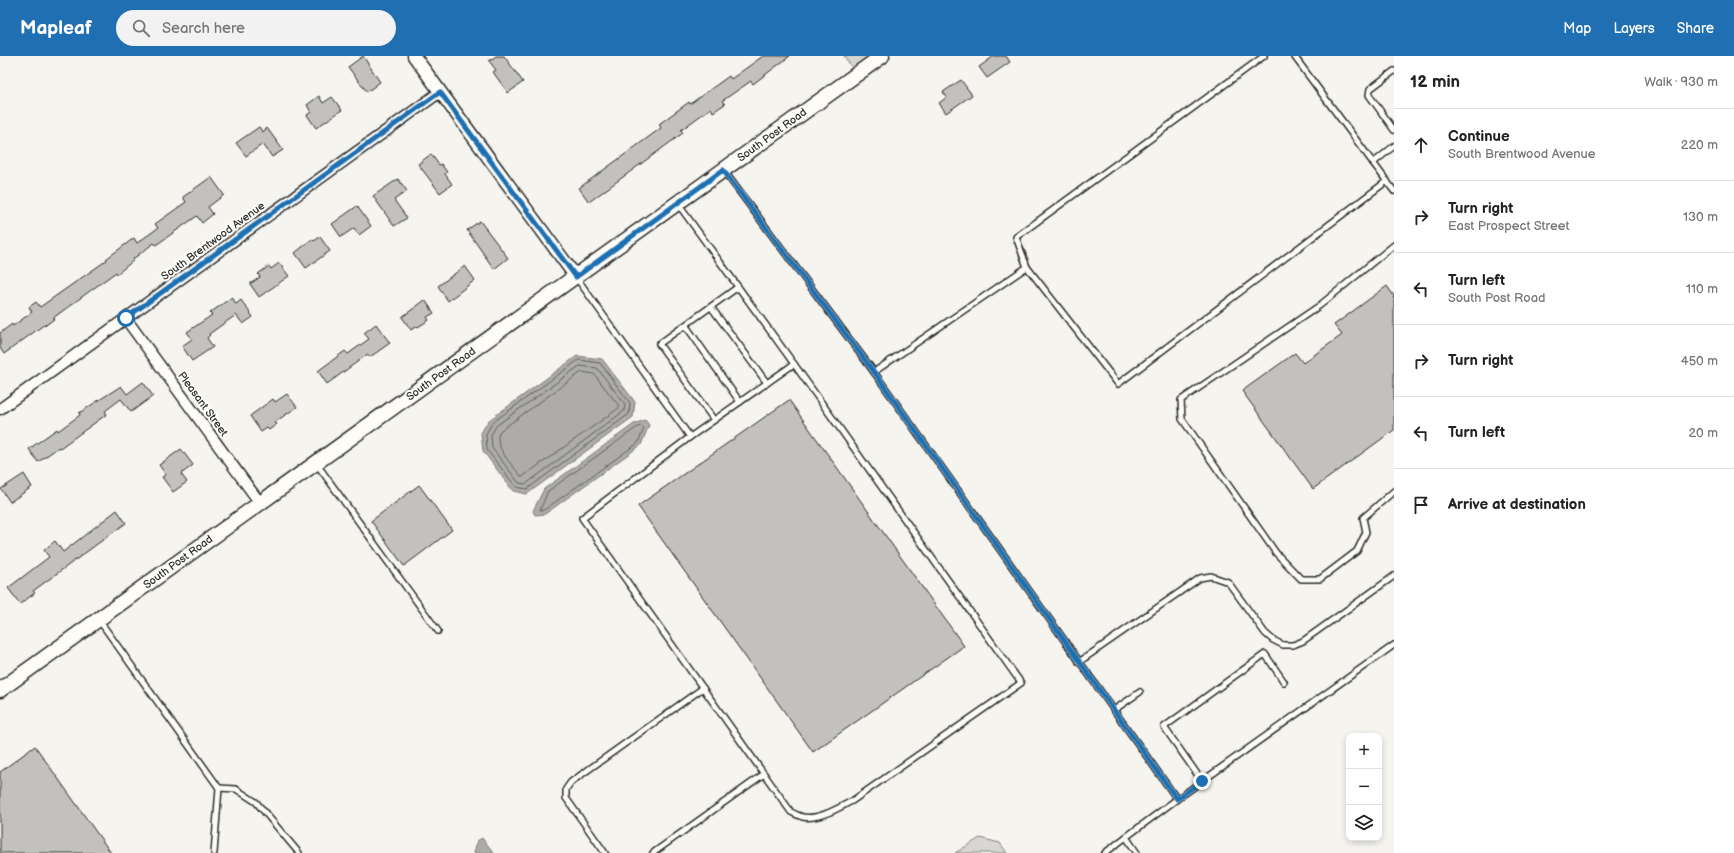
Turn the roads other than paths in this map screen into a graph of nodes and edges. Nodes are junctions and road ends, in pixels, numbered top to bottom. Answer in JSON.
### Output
{"nodes":[{"id":1,"x":414,"y":56,"type":"edge"},
{"id":2,"x":882,"y":56,"type":"edge"},
{"id":3,"x":1264,"y":56,"type":"edge"},
{"id":4,"x":1294,"y":56,"type":"edge"},
{"id":5,"x":1394,"y":71,"type":"edge"},
{"id":6,"x":440,"y":92,"type":"junction"},
{"id":7,"x":1393,"y":127,"type":"edge"},
{"id":8,"x":1394,"y":146,"type":"edge"},
{"id":9,"x":1373,"y":163,"type":"junction"},
{"id":10,"x":723,"y":170,"type":"junction"},
{"id":11,"x":1387,"y":181,"type":"junction"},
{"id":12,"x":1394,"y":191,"type":"edge"},
{"id":13,"x":677,"y":203,"type":"junction"},
{"id":14,"x":1394,"y":245,"type":"edge"},
{"id":15,"x":1027,"y":267,"type":"junction"},
{"id":16,"x":576,"y":277,"type":"junction"},
{"id":17,"x":738,"y":287,"type":"junction"},
{"id":18,"x":711,"y":307,"type":"junction"},
{"id":19,"x":126,"y":318,"type":"junction"},
{"id":20,"x":686,"y":326,"type":"junction"},
{"id":21,"x":794,"y":364,"type":"junction"},
{"id":22,"x":874,"y":372,"type":"junction"},
{"id":23,"x":766,"y":383,"type":"junction"},
{"id":24,"x":740,"y":402,"type":"junction"},
{"id":25,"x":0,"y":409,"type":"edge"},
{"id":26,"x":714,"y":420,"type":"junction"},
{"id":27,"x":690,"y":437,"type":"junction"},
{"id":28,"x":316,"y":463,"type":"junction"},
{"id":29,"x":1394,"y":491,"type":"edge"},
{"id":30,"x":260,"y":503,"type":"junction"},
{"id":31,"x":1394,"y":576,"type":"edge"},
{"id":32,"x":98,"y":619,"type":"junction"},
{"id":33,"x":438,"y":631,"type":"dead end"},
{"id":34,"x":1394,"y":645,"type":"edge"},
{"id":35,"x":1080,"y":662,"type":"junction"},
{"id":36,"x":1284,"y":682,"type":"dead end"},
{"id":37,"x":703,"y":688,"type":"junction"},
{"id":38,"x":0,"y":690,"type":"edge"},
{"id":39,"x":1140,"y":692,"type":"dead end"},
{"id":40,"x":1114,"y":710,"type":"junction"},
{"id":41,"x":764,"y":774,"type":"junction"},
{"id":42,"x":1202,"y":781,"type":"junction"},
{"id":43,"x":219,"y":788,"type":"junction"},
{"id":44,"x":1177,"y":799,"type":"junction"},
{"id":45,"x":1126,"y":837,"type":"junction"},
{"id":46,"x":214,"y":853,"type":"edge"},
{"id":47,"x":299,"y":853,"type":"edge"},
{"id":48,"x":605,"y":853,"type":"edge"},
{"id":49,"x":653,"y":853,"type":"edge"},
{"id":50,"x":1105,"y":853,"type":"edge"},
{"id":51,"x":1138,"y":853,"type":"edge"}],
"edges":[{"from":1,"to":6,"type":"street"},
{"from":2,"to":10,"type":"main road","name":"South Post Road"},
{"from":3,"to":15,"type":"lane"},
{"from":4,"to":9,"type":"lane"},
{"from":5,"to":7,"type":"lane"},
{"from":6,"to":16,"type":"street"},
{"from":6,"to":19,"type":"street","name":"South Brentwood Avenue"},
{"from":8,"to":9,"type":"lane"},
{"from":9,"to":11,"type":"lane"},
{"from":10,"to":13,"type":"main road","name":"South Post Road"},
{"from":10,"to":22,"type":"lane"},
{"from":11,"to":12,"type":"lane"},
{"from":11,"to":15,"type":"lane"},
{"from":13,"to":16,"type":"main road","name":"South Post Road"},
{"from":13,"to":17,"type":"lane"},
{"from":14,"to":29,"type":"lane"},
{"from":15,"to":22,"type":"lane"},
{"from":16,"to":27,"type":"lane"},
{"from":16,"to":28,"type":"main road","name":"South Post Road"},
{"from":17,"to":18,"type":"lane"},
{"from":17,"to":21,"type":"lane"},
{"from":18,"to":20,"type":"lane"},
{"from":18,"to":23,"type":"lane"},
{"from":19,"to":25,"type":"street","name":"South Brentwood Avenue"},
{"from":19,"to":30,"type":"street","name":"Pleasant Street"},
{"from":20,"to":24,"type":"lane"},
{"from":20,"to":26,"type":"lane"},
{"from":21,"to":23,"type":"lane"},
{"from":21,"to":41,"type":"lane"},
{"from":22,"to":35,"type":"lane"},
{"from":23,"to":24,"type":"lane"},
{"from":24,"to":26,"type":"lane"},
{"from":26,"to":27,"type":"lane"},
{"from":27,"to":37,"type":"lane"},
{"from":28,"to":30,"type":"main road","name":"South Post Road"},
{"from":28,"to":33,"type":"lane"},
{"from":30,"to":32,"type":"main road","name":"South Post Road"},
{"from":31,"to":35,"type":"lane"},
{"from":32,"to":38,"type":"main road","name":"South Post Road"},
{"from":32,"to":43,"type":"lane"},
{"from":34,"to":42,"type":"lane"},
{"from":35,"to":40,"type":"lane"},
{"from":36,"to":42,"type":"lane"},
{"from":37,"to":41,"type":"lane"},
{"from":37,"to":48,"type":"lane"},
{"from":39,"to":40,"type":"lane"},
{"from":40,"to":44,"type":"lane"},
{"from":41,"to":49,"type":"lane"},
{"from":42,"to":44,"type":"lane"},
{"from":43,"to":46,"type":"lane"},
{"from":43,"to":47,"type":"lane"},
{"from":44,"to":45,"type":"lane"},
{"from":45,"to":50,"type":"lane"},
{"from":45,"to":51,"type":"lane"}]}
